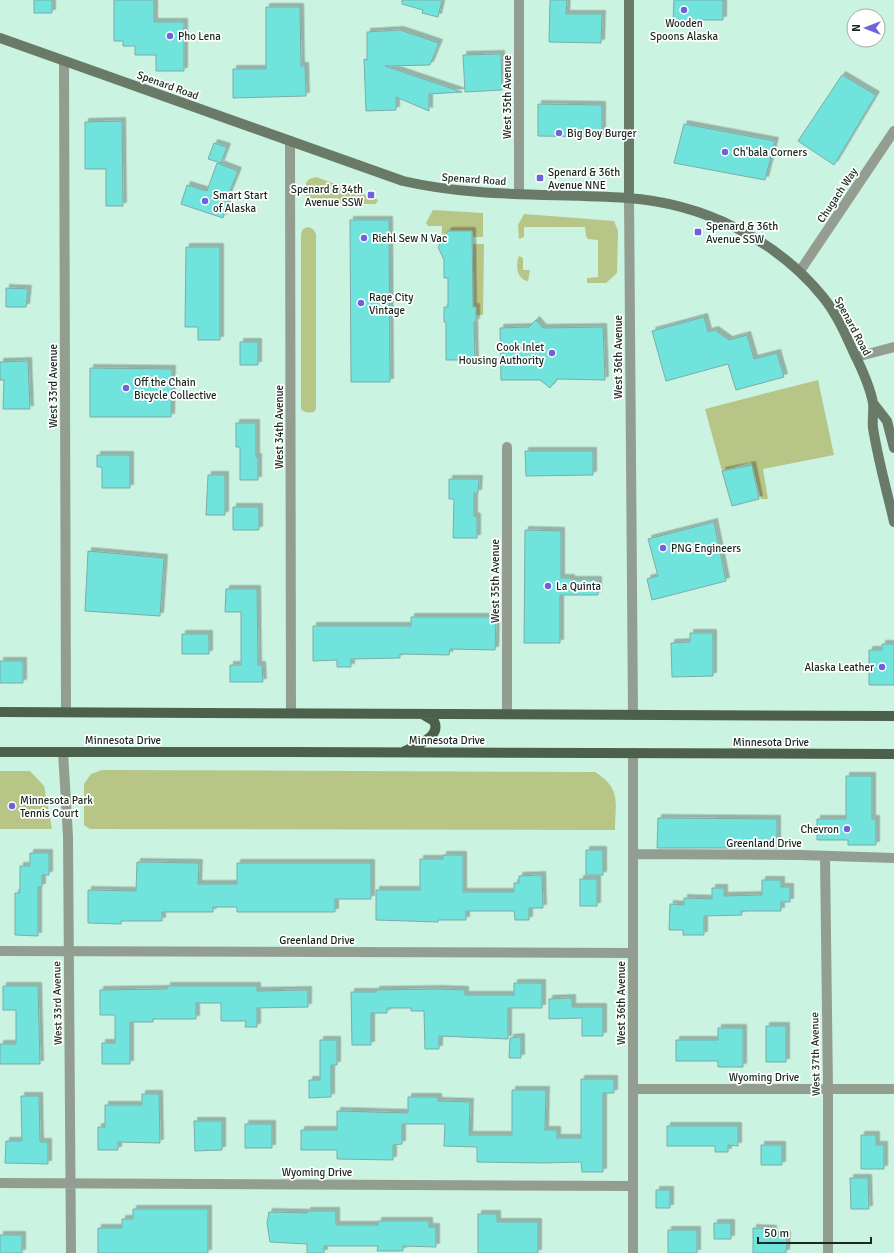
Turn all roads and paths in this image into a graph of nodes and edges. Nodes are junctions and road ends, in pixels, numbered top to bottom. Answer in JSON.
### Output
{"nodes":[{"id":1,"x":519,"y":0,"type":"edge"},
{"id":2,"x":629,"y":0,"type":"edge"},
{"id":3,"x":0,"y":38,"type":"edge"},
{"id":4,"x":64,"y":61,"type":"junction"},
{"id":5,"x":894,"y":131,"type":"edge"},
{"id":6,"x":290,"y":141,"type":"junction"},
{"id":7,"x":519,"y":194,"type":"junction"},
{"id":8,"x":629,"y":198,"type":"junction"},
{"id":9,"x":800,"y":272,"type":"junction"},
{"id":10,"x":894,"y":347,"type":"edge"},
{"id":11,"x":856,"y":357,"type":"junction"},
{"id":12,"x":873,"y":403,"type":"junction"},
{"id":13,"x":507,"y":447,"type":"dead end"},
{"id":14,"x":894,"y":448,"type":"edge"},
{"id":15,"x":894,"y":522,"type":"edge"},
{"id":16,"x":0,"y":712,"type":"edge"},
{"id":17,"x":66,"y":712,"type":"junction"},
{"id":18,"x":291,"y":713,"type":"junction"},
{"id":19,"x":420,"y":714,"type":"junction"},
{"id":20,"x":507,"y":714,"type":"junction"},
{"id":21,"x":633,"y":715,"type":"junction"},
{"id":22,"x":894,"y":716,"type":"edge"},
{"id":23,"x":0,"y":752,"type":"edge"},
{"id":24,"x":63,"y":752,"type":"junction"},
{"id":25,"x":404,"y":752,"type":"junction"},
{"id":26,"x":633,"y":753,"type":"junction"},
{"id":27,"x":894,"y":754,"type":"edge"},
{"id":28,"x":633,"y":854,"type":"junction"},
{"id":29,"x":825,"y":856,"type":"junction"},
{"id":30,"x":894,"y":858,"type":"edge"},
{"id":31,"x":0,"y":951,"type":"edge"},
{"id":32,"x":68,"y":951,"type":"junction"},
{"id":33,"x":633,"y":953,"type":"junction"},
{"id":34,"x":633,"y":1089,"type":"junction"},
{"id":35,"x":828,"y":1089,"type":"junction"},
{"id":36,"x":894,"y":1089,"type":"edge"},
{"id":37,"x":71,"y":1182,"type":"junction"},
{"id":38,"x":0,"y":1183,"type":"edge"},
{"id":39,"x":633,"y":1186,"type":"junction"},
{"id":40,"x":71,"y":1253,"type":"edge"},
{"id":41,"x":633,"y":1253,"type":"edge"},
{"id":42,"x":828,"y":1253,"type":"edge"}],
"edges":[{"from":1,"to":7,"type":"street","name":"West 35th Avenue"},
{"from":2,"to":8,"type":"main road","name":"West 36th Avenue"},
{"from":3,"to":4,"type":"main road","name":"Spenard Road"},
{"from":4,"to":6,"type":"main road","name":"Spenard Road"},
{"from":4,"to":17,"type":"street","name":"West 33rd Avenue"},
{"from":5,"to":9,"type":"street","name":"Chugach Way"},
{"from":6,"to":7,"type":"main road","name":"Spenard Road"},
{"from":6,"to":18,"type":"street","name":"West 34th Avenue"},
{"from":7,"to":8,"type":"main road","name":"Spenard Road"},
{"from":8,"to":9,"type":"main road","name":"Spenard Road"},
{"from":8,"to":21,"type":"street","name":"West 36th Avenue"},
{"from":9,"to":11,"type":"main road","name":"Spenard Road"},
{"from":10,"to":11,"type":"street"},
{"from":11,"to":12,"type":"main road","name":"Spenard Road"},
{"from":12,"to":14,"type":"main road","name":"Spenard Road"},
{"from":12,"to":15,"type":"main road","name":"Spenard Road"},
{"from":13,"to":20,"type":"street","name":"West 35th Avenue"},
{"from":16,"to":17,"type":"main road"},
{"from":17,"to":18,"type":"main road"},
{"from":18,"to":19,"type":"main road"},
{"from":19,"to":20,"type":"main road"},
{"from":19,"to":25,"type":"main road"},
{"from":20,"to":21,"type":"main road"},
{"from":21,"to":22,"type":"main road"},
{"from":23,"to":24,"type":"main road","name":"Minnesota Drive"},
{"from":24,"to":25,"type":"main road","name":"Minnesota Drive"},
{"from":24,"to":32,"type":"street","name":"West 33rd Avenue"},
{"from":25,"to":26,"type":"main road","name":"Minnesota Drive"},
{"from":26,"to":27,"type":"main road","name":"Minnesota Drive"},
{"from":26,"to":28,"type":"street","name":"West 36th Avenue"},
{"from":28,"to":29,"type":"street","name":"Greenland Drive"},
{"from":28,"to":33,"type":"street","name":"West 36th Avenue"},
{"from":29,"to":30,"type":"street","name":"Greenland Drive"},
{"from":29,"to":35,"type":"street","name":"West 37th Avenue"},
{"from":31,"to":32,"type":"street","name":"Greenland Drive"},
{"from":32,"to":33,"type":"street","name":"Greenland Drive"},
{"from":32,"to":37,"type":"street","name":"West 33rd Avenue"},
{"from":33,"to":34,"type":"street","name":"West 36th Avenue"},
{"from":34,"to":35,"type":"street","name":"Wyoming Drive"},
{"from":34,"to":39,"type":"street","name":"West 36th Avenue"},
{"from":35,"to":36,"type":"street","name":"Wyoming Drive"},
{"from":35,"to":42,"type":"street","name":"West 37th Avenue"},
{"from":37,"to":38,"type":"street","name":"Wyoming Drive"},
{"from":37,"to":39,"type":"street","name":"Wyoming Drive"},
{"from":37,"to":40,"type":"street","name":"West 33rd Avenue"},
{"from":39,"to":41,"type":"street","name":"West 36th Avenue"}]}
